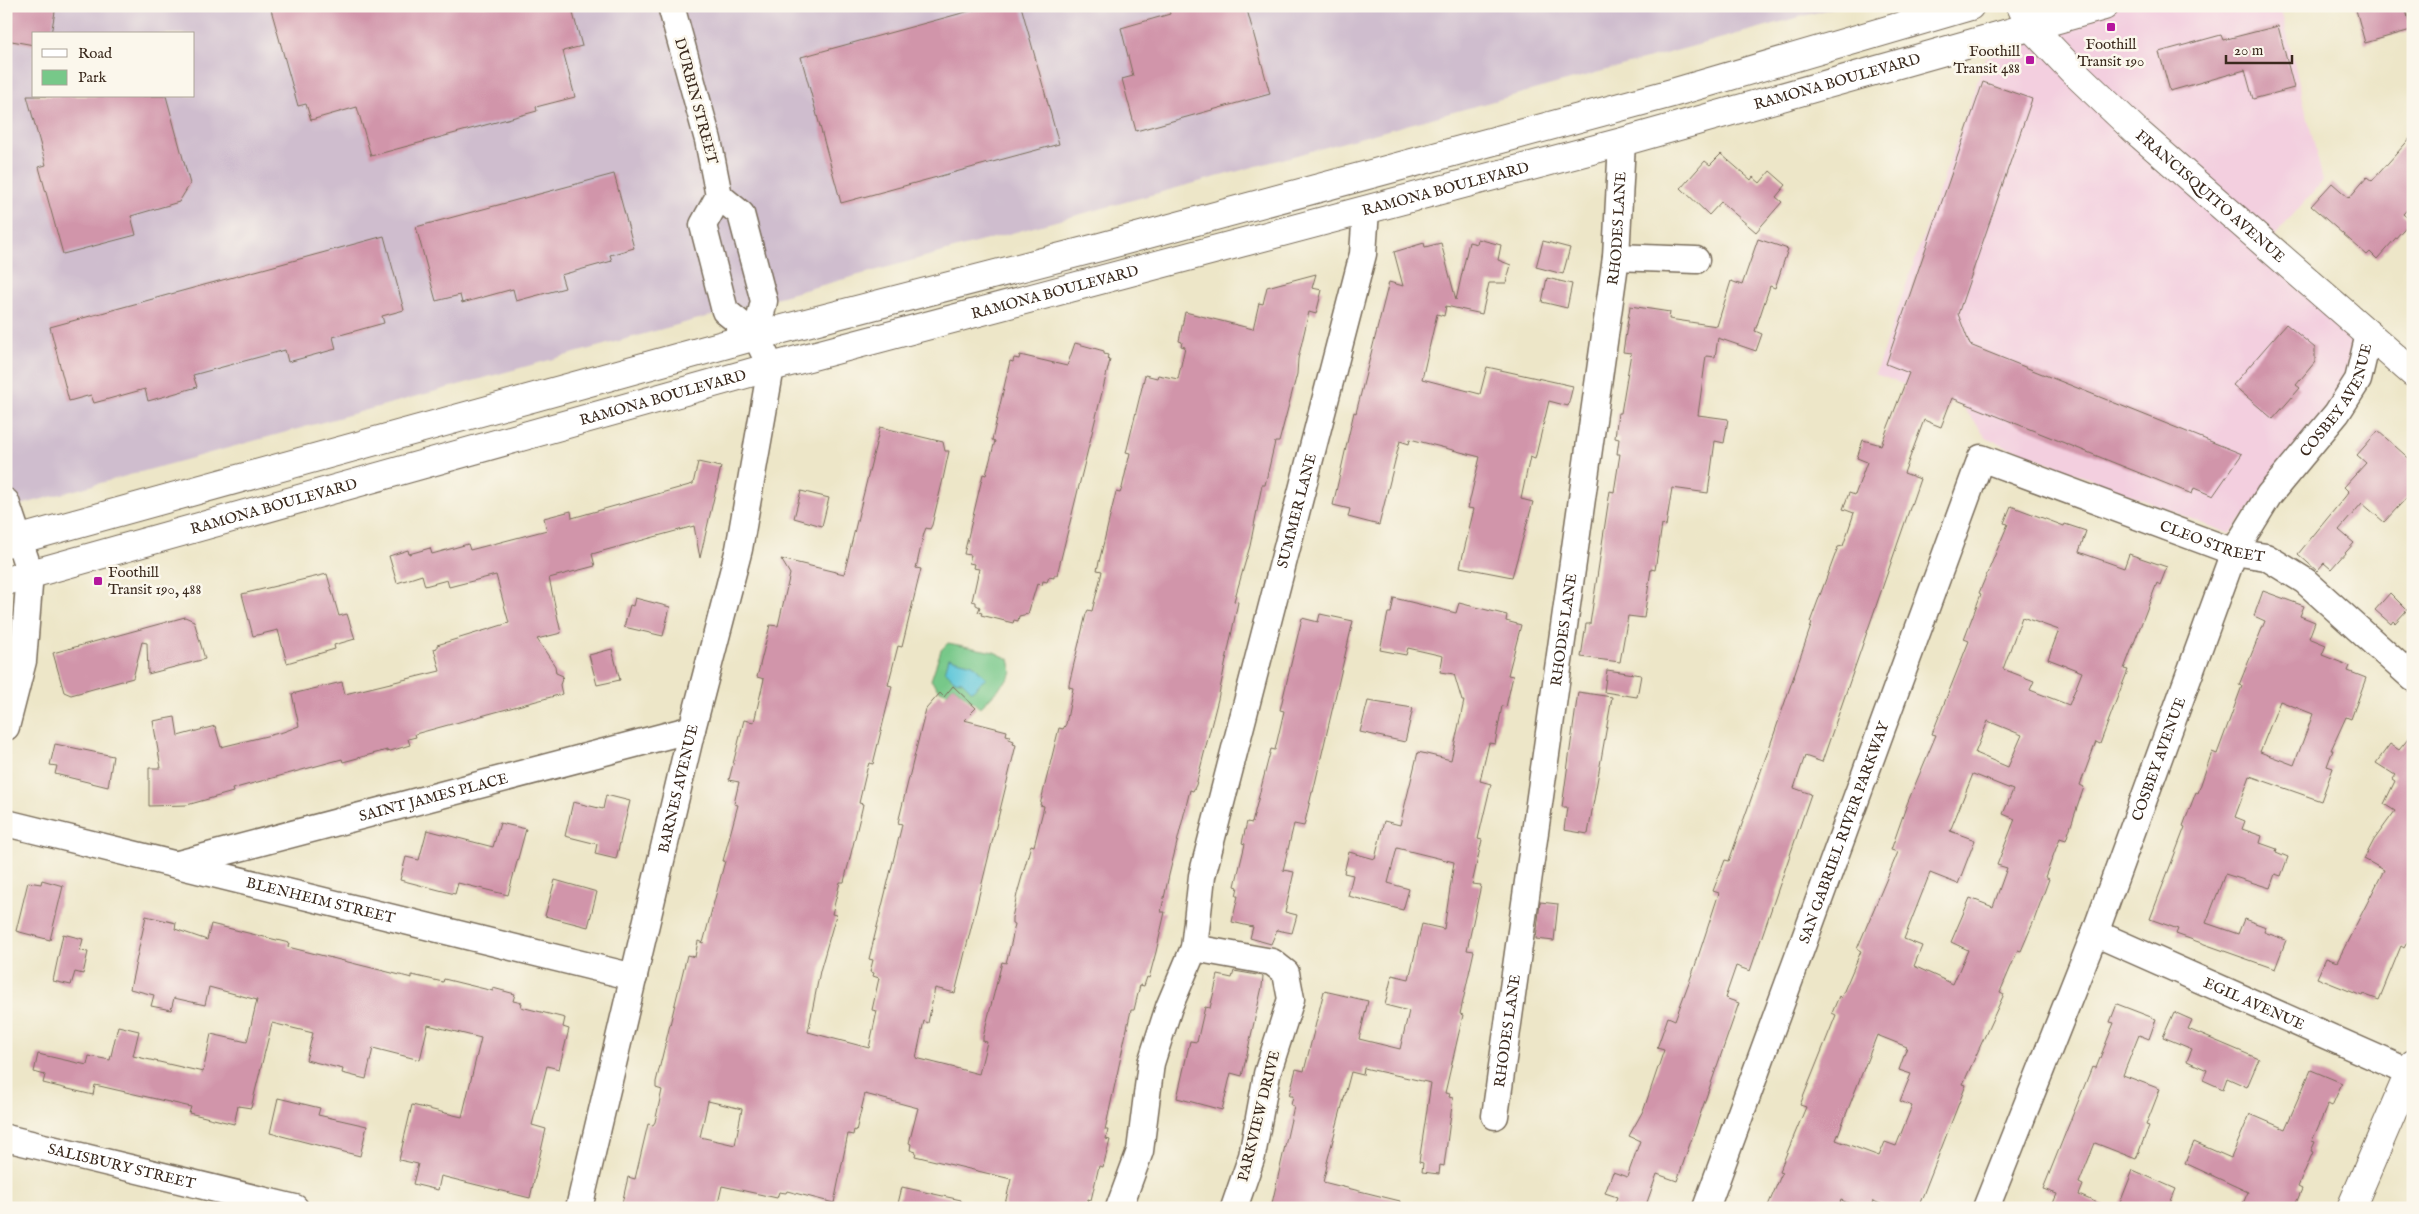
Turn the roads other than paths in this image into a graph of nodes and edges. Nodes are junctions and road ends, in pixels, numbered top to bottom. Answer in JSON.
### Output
{"nodes":[{"id":1,"x":671,"y":6,"type":"edge"},
{"id":2,"x":1970,"y":6,"type":"edge"},
{"id":3,"x":2104,"y":6,"type":"edge"},
{"id":4,"x":2026,"y":16,"type":"edge"},
{"id":5,"x":1622,"y":142,"type":"junction"},
{"id":6,"x":719,"y":196,"type":"junction"},
{"id":7,"x":1366,"y":210,"type":"junction"},
{"id":8,"x":1616,"y":257,"type":"junction"},
{"id":9,"x":1696,"y":260,"type":"dead end"},
{"id":10,"x":2369,"y":334,"type":"junction"},
{"id":11,"x":756,"y":336,"type":"junction"},
{"id":12,"x":771,"y":367,"type":"junction"},
{"id":13,"x":2413,"y":373,"type":"edge"},
{"id":14,"x":1981,"y":458,"type":"joint"},
{"id":15,"x":6,"y":502,"type":"edge"},
{"id":16,"x":12,"y":542,"type":"edge"},
{"id":17,"x":2234,"y":552,"type":"junction"},
{"id":18,"x":18,"y":577,"type":"edge"},
{"id":19,"x":2413,"y":678,"type":"edge"},
{"id":20,"x":6,"y":727,"type":"edge"},
{"id":21,"x":692,"y":729,"type":"junction"},
{"id":22,"x":6,"y":823,"type":"edge"},
{"id":23,"x":175,"y":865,"type":"junction"},
{"id":24,"x":2095,"y":933,"type":"junction"},
{"id":25,"x":1194,"y":948,"type":"junction"},
{"id":26,"x":634,"y":977,"type":"junction"},
{"id":27,"x":2412,"y":1070,"type":"edge"},
{"id":28,"x":1495,"y":1116,"type":"dead end"},
{"id":29,"x":6,"y":1138,"type":"edge"},
{"id":30,"x":295,"y":1208,"type":"edge"},
{"id":31,"x":579,"y":1208,"type":"edge"},
{"id":32,"x":1119,"y":1208,"type":"edge"},
{"id":33,"x":1234,"y":1208,"type":"edge"},
{"id":34,"x":1706,"y":1208,"type":"edge"},
{"id":35,"x":1986,"y":1208,"type":"edge"},
{"id":36,"x":2351,"y":1208,"type":"edge"}],
"edges":[{"from":1,"to":6,"type":"street","name":"DURBIN STREET"},
{"from":2,"to":11,"type":"main road"},
{"from":3,"to":4,"type":"main road","name":"RAMONA BOULEVARD"},
{"from":4,"to":5,"type":"main road","name":"RAMONA BOULEVARD"},
{"from":4,"to":10,"type":"main road","name":"FRANCISQUITO AVENUE"},
{"from":5,"to":7,"type":"main road","name":"RAMONA BOULEVARD"},
{"from":5,"to":8,"type":"street","name":"RHODES LANE"},
{"from":6,"to":11,"type":"street"},
{"from":6,"to":11,"type":"street"},
{"from":7,"to":12,"type":"main road","name":"RAMONA BOULEVARD"},
{"from":7,"to":25,"type":"street","name":"SUMMER LANE"},
{"from":8,"to":9,"type":"street"},
{"from":8,"to":28,"type":"street","name":"RHODES LANE"},
{"from":10,"to":13,"type":"main road","name":"FRANCISQUITO AVENUE"},
{"from":10,"to":17,"type":"street","name":"COSBEY AVENUE"},
{"from":11,"to":12,"type":"street"},
{"from":11,"to":16,"type":"main road"},
{"from":12,"to":18,"type":"main road","name":"RAMONA BOULEVARD"},
{"from":12,"to":21,"type":"street","name":"BARNES AVENUE"},
{"from":14,"to":17,"type":"street","name":"CLEO STREET"},
{"from":14,"to":34,"type":"street","name":"SAN GABRIEL RIVER PARKWAY"},
{"from":15,"to":16,"type":"street"},
{"from":16,"to":18,"type":"street"},
{"from":17,"to":19,"type":"street","name":"CLEO STREET"},
{"from":17,"to":24,"type":"street","name":"COSBEY AVENUE"},
{"from":18,"to":20,"type":"street"},
{"from":21,"to":23,"type":"street","name":"SAINT JAMES PLACE"},
{"from":21,"to":26,"type":"street","name":"BARNES AVENUE"},
{"from":22,"to":23,"type":"street","name":"BLENHEIM STREET"},
{"from":23,"to":26,"type":"street","name":"BLENHEIM STREET"},
{"from":24,"to":27,"type":"street","name":"EGIL AVENUE"},
{"from":24,"to":35,"type":"street","name":"COSBEY AVENUE"},
{"from":25,"to":32,"type":"street"},
{"from":25,"to":33,"type":"street","name":"PARKVIEW DRIVE"},
{"from":26,"to":31,"type":"street","name":"BARNES AVENUE"},
{"from":27,"to":36,"type":"main road"},
{"from":29,"to":30,"type":"street","name":"SALISBURY STREET"}]}
